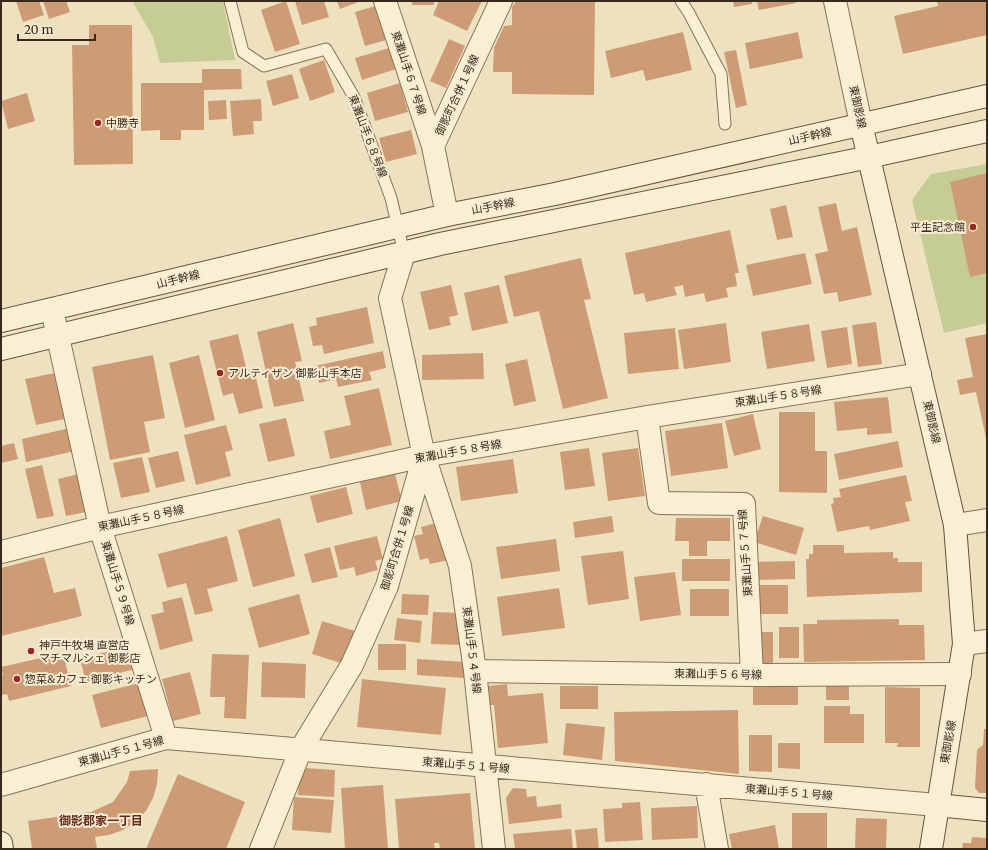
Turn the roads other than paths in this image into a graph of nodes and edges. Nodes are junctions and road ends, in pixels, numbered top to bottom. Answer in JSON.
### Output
{"nodes":[{"id":1,"x":230,"y":1,"type":"edge"},
{"id":2,"x":385,"y":1,"type":"edge"},
{"id":3,"x":501,"y":1,"type":"edge"},
{"id":4,"x":681,"y":1,"type":"edge"},
{"id":5,"x":835,"y":1,"type":"edge"},
{"id":6,"x":987,"y":96,"type":"edge"},
{"id":7,"x":725,"y":124,"type":"dead end"},
{"id":8,"x":861,"y":124,"type":"junction"},
{"id":9,"x":987,"y":131,"type":"edge"},
{"id":10,"x":433,"y":146,"type":"junction"},
{"id":11,"x":869,"y":157,"type":"junction"},
{"id":12,"x":447,"y":215,"type":"junction"},
{"id":13,"x":398,"y":226,"type":"junction"},
{"id":14,"x":404,"y":252,"type":"junction"},
{"id":15,"x":52,"y":310,"type":"junction"},
{"id":16,"x":1,"y":321,"type":"edge"},
{"id":17,"x":58,"y":336,"type":"junction"},
{"id":18,"x":1,"y":349,"type":"edge"},
{"id":19,"x":920,"y":374,"type":"junction"},
{"id":20,"x":647,"y":417,"type":"junction"},
{"id":21,"x":424,"y":456,"type":"junction"},
{"id":22,"x":987,"y":520,"type":"edge"},
{"id":23,"x":955,"y":525,"type":"junction"},
{"id":24,"x":100,"y":527,"type":"junction"},
{"id":25,"x":1,"y":552,"type":"edge"},
{"id":26,"x":987,"y":641,"type":"edge"},
{"id":27,"x":964,"y":644,"type":"junction"},
{"id":28,"x":475,"y":671,"type":"junction"},
{"id":29,"x":960,"y":674,"type":"junction"},
{"id":30,"x":752,"y":675,"type":"junction"},
{"id":31,"x":166,"y":738,"type":"junction"},
{"id":32,"x":301,"y":750,"type":"junction"},
{"id":33,"x":485,"y":766,"type":"junction"},
{"id":34,"x":706,"y":784,"type":"junction"},
{"id":35,"x":1,"y":785,"type":"edge"},
{"id":36,"x":937,"y":805,"type":"junction"},
{"id":37,"x":987,"y":810,"type":"edge"},
{"id":38,"x":1,"y":843,"type":"edge"},
{"id":39,"x":2,"y":849,"type":"edge"},
{"id":40,"x":261,"y":849,"type":"edge"},
{"id":41,"x":494,"y":849,"type":"edge"},
{"id":42,"x":717,"y":849,"type":"edge"},
{"id":43,"x":931,"y":849,"type":"edge"}],
"edges":[{"from":1,"to":13,"type":"lane","name":"東灘山手６８号線"},
{"from":2,"to":10,"type":"street","name":"東灘山手６７号線"},
{"from":3,"to":10,"type":"street","name":"御影町合併１号線"},
{"from":4,"to":7,"type":"lane"},
{"from":5,"to":8,"type":"street","name":"東御影線"},
{"from":6,"to":8,"type":"street","name":"山手幹線"},
{"from":8,"to":11,"type":"street","name":"東御影線"},
{"from":8,"to":12,"type":"street","name":"山手幹線"},
{"from":9,"to":11,"type":"street"},
{"from":10,"to":12,"type":"street","name":"御影町合併１号線"},
{"from":11,"to":14,"type":"street"},
{"from":11,"to":19,"type":"street","name":"東御影線"},
{"from":12,"to":13,"type":"street","name":"山手幹線"},
{"from":13,"to":14,"type":"lane","name":"御影町合併１号線"},
{"from":13,"to":15,"type":"street","name":"山手幹線"},
{"from":14,"to":17,"type":"street"},
{"from":14,"to":21,"type":"street","name":"御影町合併１号線"},
{"from":15,"to":16,"type":"street","name":"山手幹線"},
{"from":15,"to":17,"type":"street","name":"東灘山手５９号線"},
{"from":17,"to":18,"type":"street"},
{"from":17,"to":24,"type":"street","name":"東灘山手５９号線"},
{"from":19,"to":20,"type":"street","name":"東灘山手５８号線"},
{"from":19,"to":23,"type":"street","name":"東御影線"},
{"from":20,"to":21,"type":"street","name":"東灘山手５８号線"},
{"from":20,"to":30,"type":"street","name":"東灘山手５７号線"},
{"from":21,"to":24,"type":"street","name":"東灘山手５８号線"},
{"from":21,"to":28,"type":"street","name":"東灘山手５４号線"},
{"from":21,"to":32,"type":"street","name":"御影町合併１号線"},
{"from":22,"to":23,"type":"street"},
{"from":23,"to":27,"type":"street","name":"東御影線"},
{"from":24,"to":25,"type":"street","name":"東灘山手５８号線"},
{"from":24,"to":31,"type":"street","name":"東灘山手５９号線"},
{"from":26,"to":27,"type":"street"},
{"from":27,"to":29,"type":"street","name":"東御影線"},
{"from":28,"to":30,"type":"street","name":"東灘山手５６号線"},
{"from":28,"to":33,"type":"street","name":"東灘山手５４号線"},
{"from":29,"to":30,"type":"street","name":"東灘山手５６号線"},
{"from":29,"to":36,"type":"street","name":"東御影線"},
{"from":31,"to":32,"type":"street","name":"東灘山手５１号線"},
{"from":31,"to":35,"type":"street","name":"東灘山手５１号線"},
{"from":32,"to":33,"type":"street","name":"東灘山手５１号線"},
{"from":32,"to":40,"type":"street","name":"御影町合併１号線"},
{"from":33,"to":34,"type":"street","name":"東灘山手５１号線"},
{"from":33,"to":41,"type":"street","name":"東灘山手５４号線"},
{"from":34,"to":36,"type":"street","name":"東灘山手５１号線"},
{"from":34,"to":42,"type":"street"},
{"from":36,"to":37,"type":"street","name":"東灘山手５１号線"},
{"from":36,"to":43,"type":"street","name":"東御影線"},
{"from":38,"to":39,"type":"street"}]}
